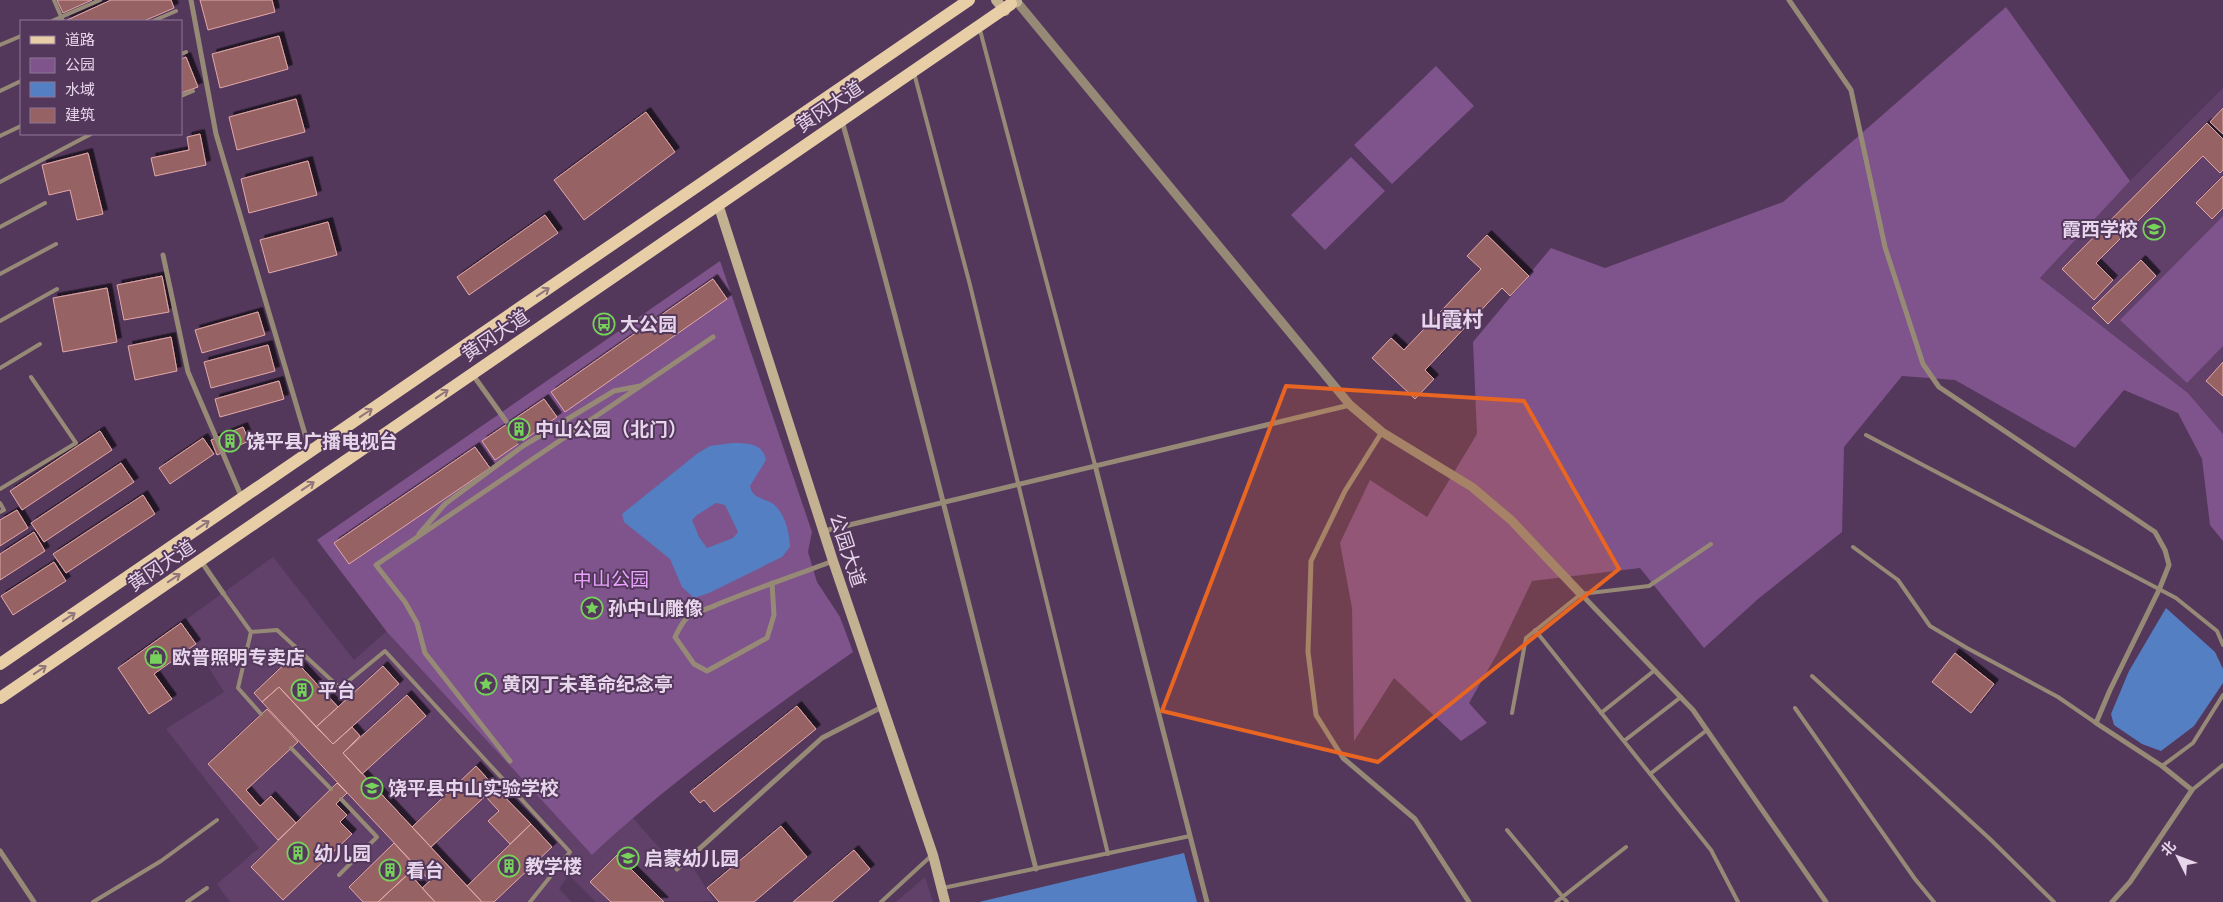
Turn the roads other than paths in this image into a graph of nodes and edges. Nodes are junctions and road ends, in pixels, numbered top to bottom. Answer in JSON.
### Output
{"nodes":[{"id":1,"x":54,"y":0,"type":"edge"},
{"id":2,"x":100,"y":0,"type":"edge"},
{"id":3,"x":191,"y":0,"type":"edge"},
{"id":4,"x":969,"y":0,"type":"edge"},
{"id":5,"x":996,"y":0,"type":"edge"},
{"id":6,"x":1789,"y":0,"type":"edge"},
{"id":7,"x":1012,"y":4,"type":"edge"},
{"id":8,"x":176,"y":11,"type":"dead end"},
{"id":9,"x":62,"y":19,"type":"edge"},
{"id":10,"x":155,"y":20,"type":"edge"},
{"id":11,"x":979,"y":27,"type":"dead end"},
{"id":12,"x":20,"y":36,"type":"edge"},
{"id":13,"x":0,"y":45,"type":"edge"},
{"id":14,"x":914,"y":70,"type":"dead end"},
{"id":15,"x":20,"y":81,"type":"edge"},
{"id":16,"x":0,"y":91,"type":"edge"},
{"id":17,"x":193,"y":91,"type":"dead end"},
{"id":18,"x":182,"y":96,"type":"edge"},
{"id":19,"x":842,"y":121,"type":"dead end"},
{"id":20,"x":20,"y":126,"type":"edge"},
{"id":21,"x":89,"y":135,"type":"edge"},
{"id":22,"x":0,"y":136,"type":"edge"},
{"id":23,"x":0,"y":182,"type":"edge"},
{"id":24,"x":45,"y":203,"type":"dead end"},
{"id":25,"x":720,"y":207,"type":"dead end"},
{"id":26,"x":0,"y":228,"type":"edge"},
{"id":27,"x":56,"y":244,"type":"dead end"},
{"id":28,"x":163,"y":255,"type":"dead end"},
{"id":29,"x":0,"y":274,"type":"edge"},
{"id":30,"x":57,"y":288,"type":"dead end"},
{"id":31,"x":0,"y":321,"type":"edge"},
{"id":32,"x":713,"y":337,"type":"dead end"},
{"id":33,"x":40,"y":344,"type":"dead end"},
{"id":34,"x":0,"y":368,"type":"edge"},
{"id":35,"x":470,"y":370,"type":"dead end"},
{"id":36,"x":31,"y":377,"type":"dead end"},
{"id":37,"x":643,"y":385,"type":"junction"},
{"id":38,"x":1350,"y":405,"type":"junction"},
{"id":39,"x":506,"y":421,"type":"tunnel mouth"},
{"id":40,"x":1382,"y":432,"type":"junction"},
{"id":41,"x":1866,"y":435,"type":"dead end"},
{"id":42,"x":312,"y":454,"type":"dead end"},
{"id":43,"x":1095,"y":465,"type":"junction"},
{"id":44,"x":1018,"y":484,"type":"junction"},
{"id":45,"x":0,"y":489,"type":"edge"},
{"id":46,"x":941,"y":502,"type":"junction"},
{"id":47,"x":0,"y":503,"type":"edge"},
{"id":48,"x":244,"y":503,"type":"dead end"},
{"id":49,"x":0,"y":512,"type":"edge"},
{"id":50,"x":824,"y":531,"type":"junction"},
{"id":51,"x":414,"y":540,"type":"junction"},
{"id":52,"x":1711,"y":544,"type":"dead end"},
{"id":53,"x":1852,"y":547,"type":"dead end"},
{"id":54,"x":200,"y":560,"type":"dead end"},
{"id":55,"x":833,"y":561,"type":"junction"},
{"id":56,"x":772,"y":583,"type":"junction"},
{"id":57,"x":2159,"y":590,"type":"junction"},
{"id":58,"x":223,"y":594,"type":"joint"},
{"id":59,"x":1581,"y":594,"type":"junction"},
{"id":60,"x":1535,"y":630,"type":"junction"},
{"id":61,"x":251,"y":632,"type":"junction"},
{"id":62,"x":2223,"y":645,"type":"edge"},
{"id":63,"x":0,"y":664,"type":"edge"},
{"id":64,"x":1655,"y":670,"type":"junction"},
{"id":65,"x":1812,"y":676,"type":"dead end"},
{"id":66,"x":2223,"y":696,"type":"edge"},
{"id":67,"x":1681,"y":697,"type":"junction"},
{"id":68,"x":0,"y":698,"type":"edge"},
{"id":69,"x":882,"y":707,"type":"junction"},
{"id":70,"x":1795,"y":708,"type":"dead end"},
{"id":71,"x":1512,"y":713,"type":"dead end"},
{"id":72,"x":1601,"y":713,"type":"junction"},
{"id":73,"x":261,"y":714,"type":"dead end"},
{"id":74,"x":2096,"y":723,"type":"junction"},
{"id":75,"x":1707,"y":730,"type":"junction"},
{"id":76,"x":1624,"y":741,"type":"junction"},
{"id":77,"x":292,"y":748,"type":"dead end"},
{"id":78,"x":510,"y":761,"type":"dead end"},
{"id":79,"x":2223,"y":765,"type":"edge"},
{"id":80,"x":2162,"y":766,"type":"junction"},
{"id":81,"x":1650,"y":774,"type":"junction"},
{"id":82,"x":331,"y":789,"type":"dead end"},
{"id":83,"x":2192,"y":790,"type":"junction"},
{"id":84,"x":341,"y":799,"type":"dead end"},
{"id":85,"x":217,"y":820,"type":"dead end"},
{"id":86,"x":1507,"y":830,"type":"dead end"},
{"id":87,"x":1190,"y":836,"type":"junction"},
{"id":88,"x":1626,"y":847,"type":"dead end"},
{"id":89,"x":0,"y":851,"type":"edge"},
{"id":90,"x":1108,"y":854,"type":"junction"},
{"id":91,"x":933,"y":855,"type":"junction"},
{"id":92,"x":677,"y":869,"type":"dead end"},
{"id":93,"x":1036,"y":869,"type":"junction"},
{"id":94,"x":339,"y":875,"type":"dead end"},
{"id":95,"x":207,"y":888,"type":"dead end"},
{"id":96,"x":941,"y":888,"type":"junction"},
{"id":97,"x":1562,"y":896,"type":"junction"},
{"id":98,"x":34,"y":902,"type":"edge"},
{"id":99,"x":93,"y":902,"type":"edge"},
{"id":100,"x":187,"y":902,"type":"edge"},
{"id":101,"x":530,"y":902,"type":"edge"},
{"id":102,"x":881,"y":902,"type":"edge"},
{"id":103,"x":945,"y":902,"type":"edge"},
{"id":104,"x":1207,"y":902,"type":"edge"},
{"id":105,"x":1469,"y":902,"type":"edge"},
{"id":106,"x":1556,"y":902,"type":"edge"},
{"id":107,"x":1567,"y":902,"type":"edge"},
{"id":108,"x":1738,"y":902,"type":"edge"},
{"id":109,"x":1826,"y":902,"type":"edge"},
{"id":110,"x":1934,"y":902,"type":"edge"},
{"id":111,"x":2054,"y":902,"type":"edge"},
{"id":112,"x":2112,"y":902,"type":"edge"}],
"edges":[{"from":1,"to":9,"type":"lane"},
{"from":2,"to":9,"type":"lane"},
{"from":3,"to":42,"type":"street"},
{"from":63,"to":4,"type":"main road","name":"黄冈大道","one_way":true},
{"from":5,"to":7,"type":"main road"},
{"from":6,"to":57,"type":"street"},
{"from":7,"to":38,"type":"street"},
{"from":68,"to":7,"type":"main road","name":"黄冈大道","one_way":true},
{"from":8,"to":10,"type":"lane"},
{"from":11,"to":43,"type":"lane"},
{"from":12,"to":13,"type":"lane"},
{"from":14,"to":44,"type":"lane"},
{"from":15,"to":16,"type":"lane"},
{"from":17,"to":18,"type":"lane"},
{"from":19,"to":46,"type":"street"},
{"from":20,"to":22,"type":"lane"},
{"from":21,"to":23,"type":"lane"},
{"from":24,"to":26,"type":"lane"},
{"from":25,"to":50,"type":"main road","name":"公园大道"},
{"from":27,"to":29,"type":"lane"},
{"from":28,"to":48,"type":"street"},
{"from":30,"to":31,"type":"lane"},
{"from":32,"to":37,"type":"street"},
{"from":33,"to":34,"type":"lane"},
{"from":35,"to":39,"type":"street"},
{"from":36,"to":45,"type":"lane"},
{"from":37,"to":51,"type":"street"},
{"from":37,"to":51,"type":"street"},
{"from":38,"to":40,"type":"street"},
{"from":38,"to":43,"type":"street"},
{"from":40,"to":59,"type":"street"},
{"from":40,"to":105,"type":"street"},
{"from":41,"to":57,"type":"lane"},
{"from":43,"to":44,"type":"street"},
{"from":43,"to":87,"type":"street"},
{"from":44,"to":46,"type":"street"},
{"from":44,"to":90,"type":"lane"},
{"from":46,"to":50,"type":"street"},
{"from":46,"to":93,"type":"street"},
{"from":47,"to":49,"type":"lane"},
{"from":50,"to":55,"type":"main road","name":"公园大道"},
{"from":51,"to":78,"type":"street"},
{"from":52,"to":59,"type":"lane"},
{"from":53,"to":74,"type":"lane"},
{"from":54,"to":58,"type":"street"},
{"from":55,"to":56,"type":"street"},
{"from":55,"to":69,"type":"main road","name":"公园大道"},
{"from":56,"to":56,"type":"street"},
{"from":57,"to":62,"type":"lane"},
{"from":57,"to":74,"type":"street"},
{"from":58,"to":61,"type":"lane"},
{"from":59,"to":60,"type":"lane"},
{"from":59,"to":64,"type":"street"},
{"from":60,"to":71,"type":"lane"},
{"from":60,"to":72,"type":"lane"},
{"from":61,"to":73,"type":"lane"},
{"from":61,"to":101,"type":"lane"},
{"from":64,"to":67,"type":"street"},
{"from":64,"to":72,"type":"lane"},
{"from":65,"to":111,"type":"lane"},
{"from":66,"to":80,"type":"lane"},
{"from":67,"to":75,"type":"street"},
{"from":67,"to":76,"type":"lane"},
{"from":69,"to":91,"type":"main road","name":"公园大道"},
{"from":69,"to":92,"type":"street"},
{"from":70,"to":110,"type":"lane"},
{"from":72,"to":76,"type":"lane"},
{"from":74,"to":80,"type":"street"},
{"from":75,"to":81,"type":"lane"},
{"from":75,"to":109,"type":"street"},
{"from":76,"to":81,"type":"lane"},
{"from":77,"to":82,"type":"lane"},
{"from":79,"to":83,"type":"lane"},
{"from":80,"to":83,"type":"street"},
{"from":81,"to":108,"type":"lane"},
{"from":83,"to":112,"type":"street"},
{"from":84,"to":94,"type":"lane"},
{"from":85,"to":99,"type":"lane"},
{"from":86,"to":97,"type":"lane"},
{"from":87,"to":90,"type":"lane"},
{"from":87,"to":104,"type":"street"},
{"from":88,"to":97,"type":"lane"},
{"from":89,"to":98,"type":"street"},
{"from":90,"to":93,"type":"lane"},
{"from":91,"to":96,"type":"main road","name":"公园大道"},
{"from":91,"to":102,"type":"lane"},
{"from":93,"to":96,"type":"lane"},
{"from":95,"to":100,"type":"lane"},
{"from":96,"to":103,"type":"main road","name":"公园大道"},
{"from":97,"to":106,"type":"lane"},
{"from":97,"to":107,"type":"lane"}]}
